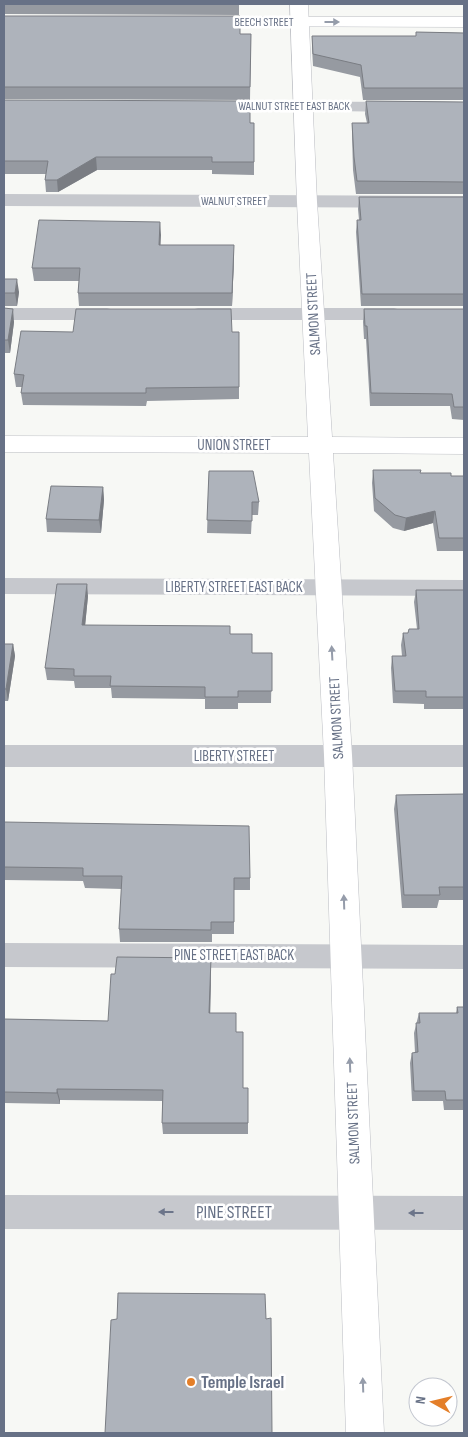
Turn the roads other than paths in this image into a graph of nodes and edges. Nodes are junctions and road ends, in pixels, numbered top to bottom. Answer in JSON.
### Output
{"nodes":[{"id":1,"x":299,"y":13,"type":"edge"},
{"id":2,"x":184,"y":22,"type":"edge"},
{"id":3,"x":464,"y":22,"type":"edge"},
{"id":4,"x":198,"y":106,"type":"edge"},
{"id":5,"x":303,"y":106,"type":"junction"},
{"id":6,"x":416,"y":107,"type":"edge"},
{"id":7,"x":4,"y":200,"type":"edge"},
{"id":8,"x":307,"y":202,"type":"junction"},
{"id":9,"x":464,"y":202,"type":"edge"},
{"id":10,"x":4,"y":314,"type":"edge"},
{"id":11,"x":122,"y":314,"type":"edge"},
{"id":12,"x":181,"y":314,"type":"edge"},
{"id":13,"x":409,"y":314,"type":"edge"},
{"id":14,"x":314,"y":315,"type":"junction"},
{"id":15,"x":4,"y":444,"type":"edge"},
{"id":16,"x":321,"y":446,"type":"junction"},
{"id":17,"x":464,"y":446,"type":"edge"},
{"id":18,"x":4,"y":586,"type":"edge"},
{"id":19,"x":329,"y":588,"type":"junction"},
{"id":20,"x":464,"y":588,"type":"edge"},
{"id":21,"x":338,"y":755,"type":"junction"},
{"id":22,"x":4,"y":756,"type":"edge"},
{"id":23,"x":464,"y":756,"type":"edge"},
{"id":24,"x":4,"y":954,"type":"edge"},
{"id":25,"x":346,"y":956,"type":"junction"},
{"id":26,"x":464,"y":957,"type":"edge"},
{"id":27,"x":4,"y":1212,"type":"edge"},
{"id":28,"x":356,"y":1212,"type":"junction"},
{"id":29,"x":464,"y":1213,"type":"edge"},
{"id":30,"x":365,"y":1433,"type":"edge"}],
"edges":[{"from":1,"to":2,"type":"street","name":"BEECH STREET"},
{"from":1,"to":3,"type":"street","name":"BEECH STREET","one_way":true},
{"from":1,"to":5,"type":"street","name":"SALMON STREET"},
{"from":4,"to":5,"type":"lane","name":"WALNUT STREET EAST BACK"},
{"from":5,"to":6,"type":"lane","name":"WALNUT STREET EAST BACK"},
{"from":5,"to":8,"type":"street","name":"SALMON STREET"},
{"from":7,"to":8,"type":"street","name":"WALNUT STREET"},
{"from":8,"to":9,"type":"street","name":"WALNUT STREET"},
{"from":8,"to":14,"type":"street","name":"SALMON STREET"},
{"from":10,"to":11,"type":"lane"},
{"from":12,"to":14,"type":"lane"},
{"from":13,"to":14,"type":"lane"},
{"from":14,"to":16,"type":"street","name":"SALMON STREET"},
{"from":15,"to":16,"type":"street","name":"UNION STREET"},
{"from":16,"to":17,"type":"street","name":"UNION STREET"},
{"from":16,"to":19,"type":"street","name":"SALMON STREET"},
{"from":18,"to":19,"type":"lane","name":"LIBERTY STREET EAST BACK"},
{"from":19,"to":20,"type":"lane","name":"LIBERTY STREET EAST BACK"},
{"from":21,"to":19,"type":"street","name":"SALMON STREET","one_way":true},
{"from":21,"to":22,"type":"street","name":"LIBERTY STREET"},
{"from":21,"to":23,"type":"street","name":"LIBERTY STREET"},
{"from":25,"to":21,"type":"street","name":"SALMON STREET","one_way":true},
{"from":24,"to":25,"type":"lane","name":"PINE STREET EAST BACK"},
{"from":25,"to":26,"type":"lane","name":"PINE STREET EAST BACK"},
{"from":28,"to":25,"type":"street","name":"SALMON STREET","one_way":true},
{"from":28,"to":27,"type":"street","name":"PINE STREET","one_way":true},
{"from":29,"to":28,"type":"street","name":"PINE STREET","one_way":true},
{"from":30,"to":28,"type":"street","name":"SALMON STREET","one_way":true}]}
